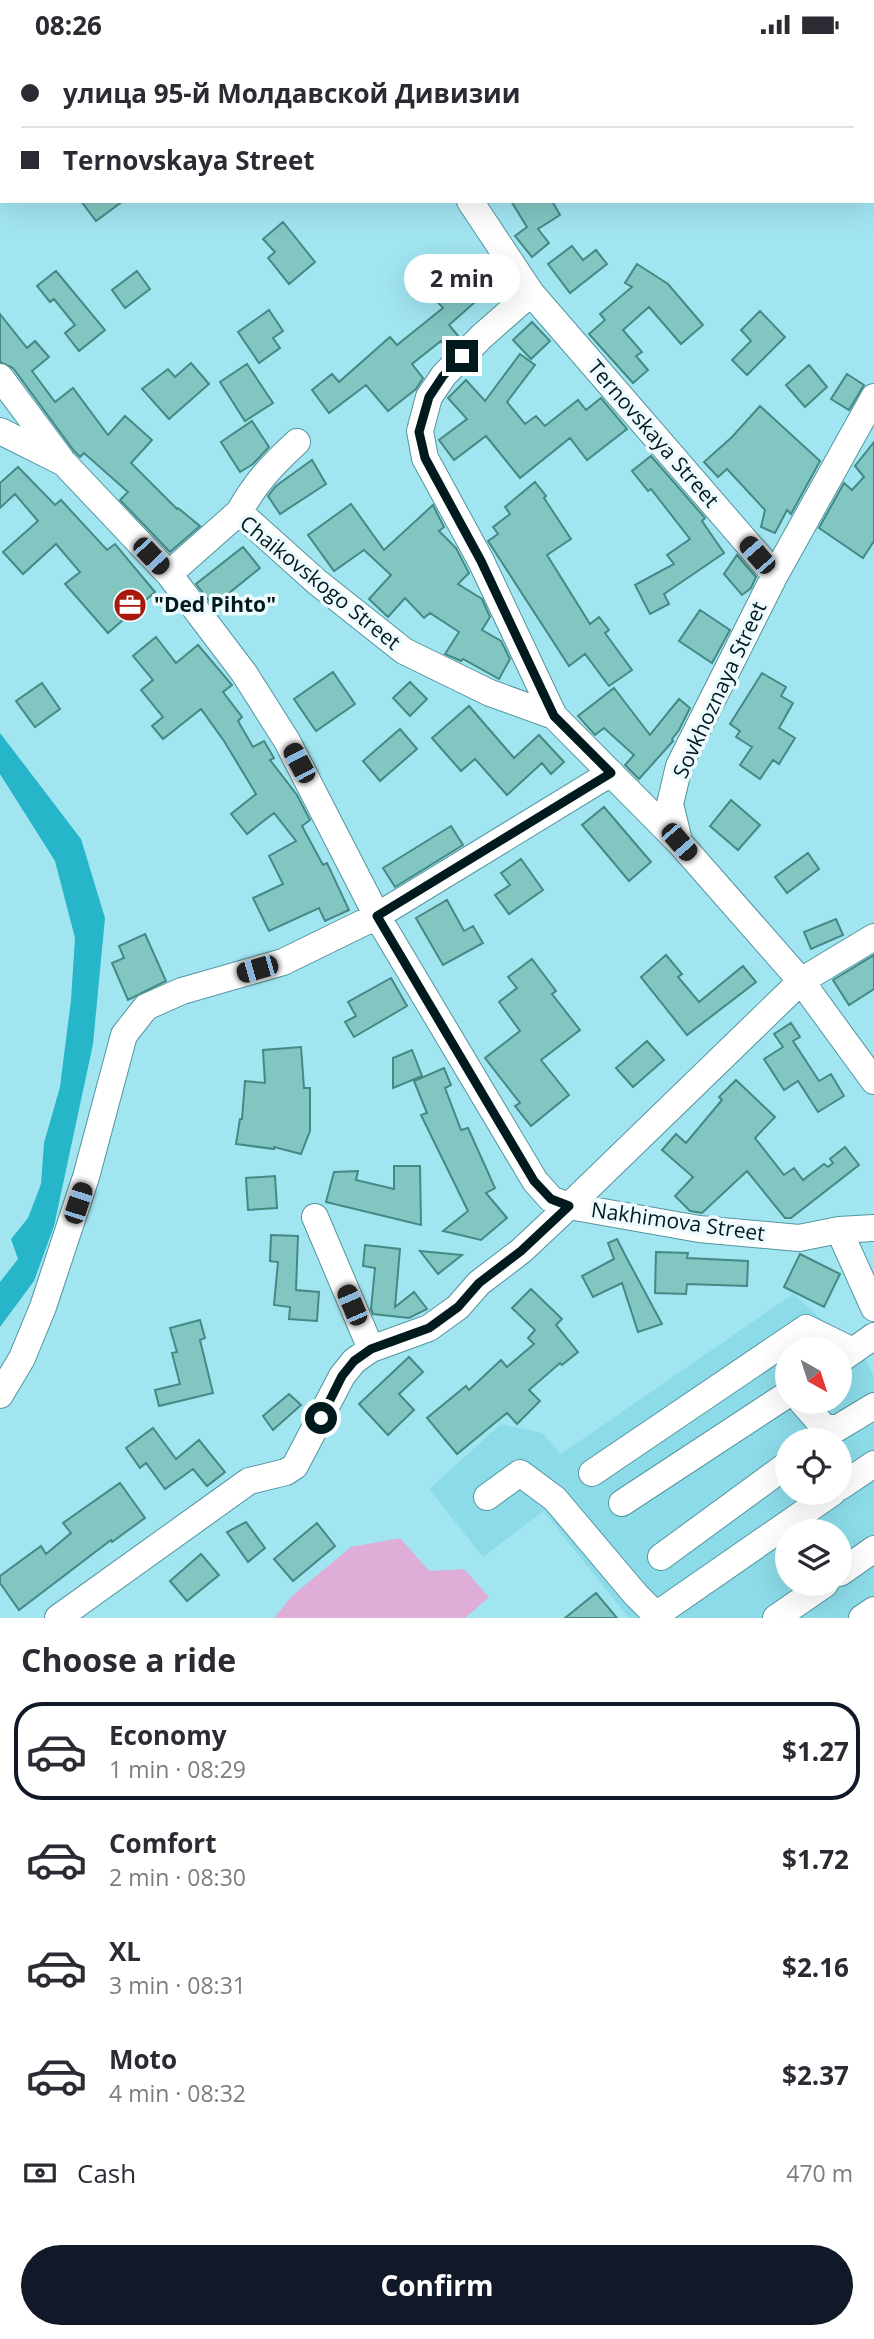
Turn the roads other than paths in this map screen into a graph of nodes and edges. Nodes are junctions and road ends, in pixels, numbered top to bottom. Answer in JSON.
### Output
{"nodes":[{"id":1,"x":471,"y":203,"type":"edge"},
{"id":2,"x":531,"y":293,"type":"junction"},
{"id":3,"x":0,"y":377,"type":"edge"},
{"id":4,"x":874,"y":397,"type":"edge"},
{"id":5,"x":0,"y":431,"type":"edge"},
{"id":6,"x":297,"y":442,"type":"dead end"},
{"id":7,"x":64,"y":463,"type":"junction"},
{"id":8,"x":239,"y":512,"type":"junction"},
{"id":9,"x":169,"y":574,"type":"junction"},
{"id":10,"x":775,"y":575,"type":"junction"},
{"id":11,"x":554,"y":716,"type":"junction"},
{"id":12,"x":611,"y":773,"type":"junction"},
{"id":13,"x":679,"y":842,"type":"junction"},
{"id":14,"x":377,"y":916,"type":"junction"},
{"id":15,"x":874,"y":937,"type":"edge"},
{"id":16,"x":801,"y":981,"type":"junction"},
{"id":17,"x":874,"y":1081,"type":"edge"},
{"id":18,"x":569,"y":1206,"type":"junction"},
{"id":19,"x":315,"y":1217,"type":"dead end"},
{"id":20,"x":874,"y":1228,"type":"edge"},
{"id":21,"x":839,"y":1230,"type":"junction"},
{"id":22,"x":874,"y":1308,"type":"edge"},
{"id":23,"x":371,"y":1349,"type":"junction"},
{"id":24,"x":856,"y":1349,"type":"edge"},
{"id":25,"x":0,"y":1395,"type":"edge"},
{"id":26,"x":775,"y":1403,"type":"edge"},
{"id":27,"x":874,"y":1406,"type":"edge"},
{"id":28,"x":812,"y":1414,"type":"edge"},
{"id":29,"x":824,"y":1428,"type":"edge"},
{"id":30,"x":839,"y":1428,"type":"edge"},
{"id":31,"x":874,"y":1464,"type":"edge"},
{"id":32,"x":592,"y":1473,"type":"dead end"},
{"id":33,"x":775,"y":1474,"type":"edge"},
{"id":34,"x":852,"y":1479,"type":"edge"},
{"id":35,"x":487,"y":1497,"type":"dead end"},
{"id":36,"x":622,"y":1503,"type":"dead end"},
{"id":37,"x":815,"y":1505,"type":"edge"},
{"id":38,"x":874,"y":1549,"type":"edge"},
{"id":39,"x":661,"y":1557,"type":"dead end"},
{"id":40,"x":852,"y":1565,"type":"edge"},
{"id":41,"x":808,"y":1596,"type":"edge"},
{"id":42,"x":874,"y":1610,"type":"edge"},
{"id":43,"x":657,"y":1616,"type":"edge"},
{"id":44,"x":58,"y":1618,"type":"edge"},
{"id":45,"x":776,"y":1618,"type":"edge"},
{"id":46,"x":862,"y":1618,"type":"edge"}],
"edges":[{"from":1,"to":2,"type":"street","name":"Ternovskaya Street"},
{"from":2,"to":10,"type":"street","name":"Ternovskaya Street"},
{"from":2,"to":11,"type":"street"},
{"from":3,"to":7,"type":"street"},
{"from":4,"to":10,"type":"street","name":"Sovkhoznaya Street"},
{"from":5,"to":7,"type":"street","name":"Nakhimova Street"},
{"from":6,"to":8,"type":"street"},
{"from":7,"to":9,"type":"street","name":"Nakhimova Street"},
{"from":8,"to":9,"type":"street","name":"Chaikovskogo Street"},
{"from":8,"to":11,"type":"street","name":"Chaikovskogo Street"},
{"from":9,"to":14,"type":"street","name":"Nakhimova Street"},
{"from":10,"to":13,"type":"street","name":"Sovkhoznaya Street"},
{"from":11,"to":12,"type":"street","name":"Chaikovskogo Street"},
{"from":12,"to":13,"type":"street","name":"Chaikovskogo Street"},
{"from":12,"to":14,"type":"street"},
{"from":13,"to":16,"type":"street","name":"Chaikovskogo Street"},
{"from":14,"to":18,"type":"street","name":"Nakhimova Street"},
{"from":14,"to":25,"type":"street"},
{"from":15,"to":16,"type":"street"},
{"from":16,"to":17,"type":"street","name":"Chaikovskogo Street"},
{"from":16,"to":18,"type":"street"},
{"from":18,"to":21,"type":"street","name":"Nakhimova Street"},
{"from":18,"to":23,"type":"street"},
{"from":19,"to":23,"type":"street"},
{"from":20,"to":21,"type":"street","name":"Nakhimova Street"},
{"from":21,"to":22,"type":"street"},
{"from":23,"to":44,"type":"street"},
{"from":24,"to":32,"type":"street"},
{"from":26,"to":36,"type":"street"},
{"from":27,"to":30,"type":"street"},
{"from":28,"to":29,"type":"street"},
{"from":31,"to":34,"type":"street"},
{"from":33,"to":39,"type":"street"},
{"from":35,"to":43,"type":"street"},
{"from":37,"to":43,"type":"street"},
{"from":38,"to":40,"type":"street"},
{"from":41,"to":45,"type":"street"},
{"from":42,"to":46,"type":"street"}]}
